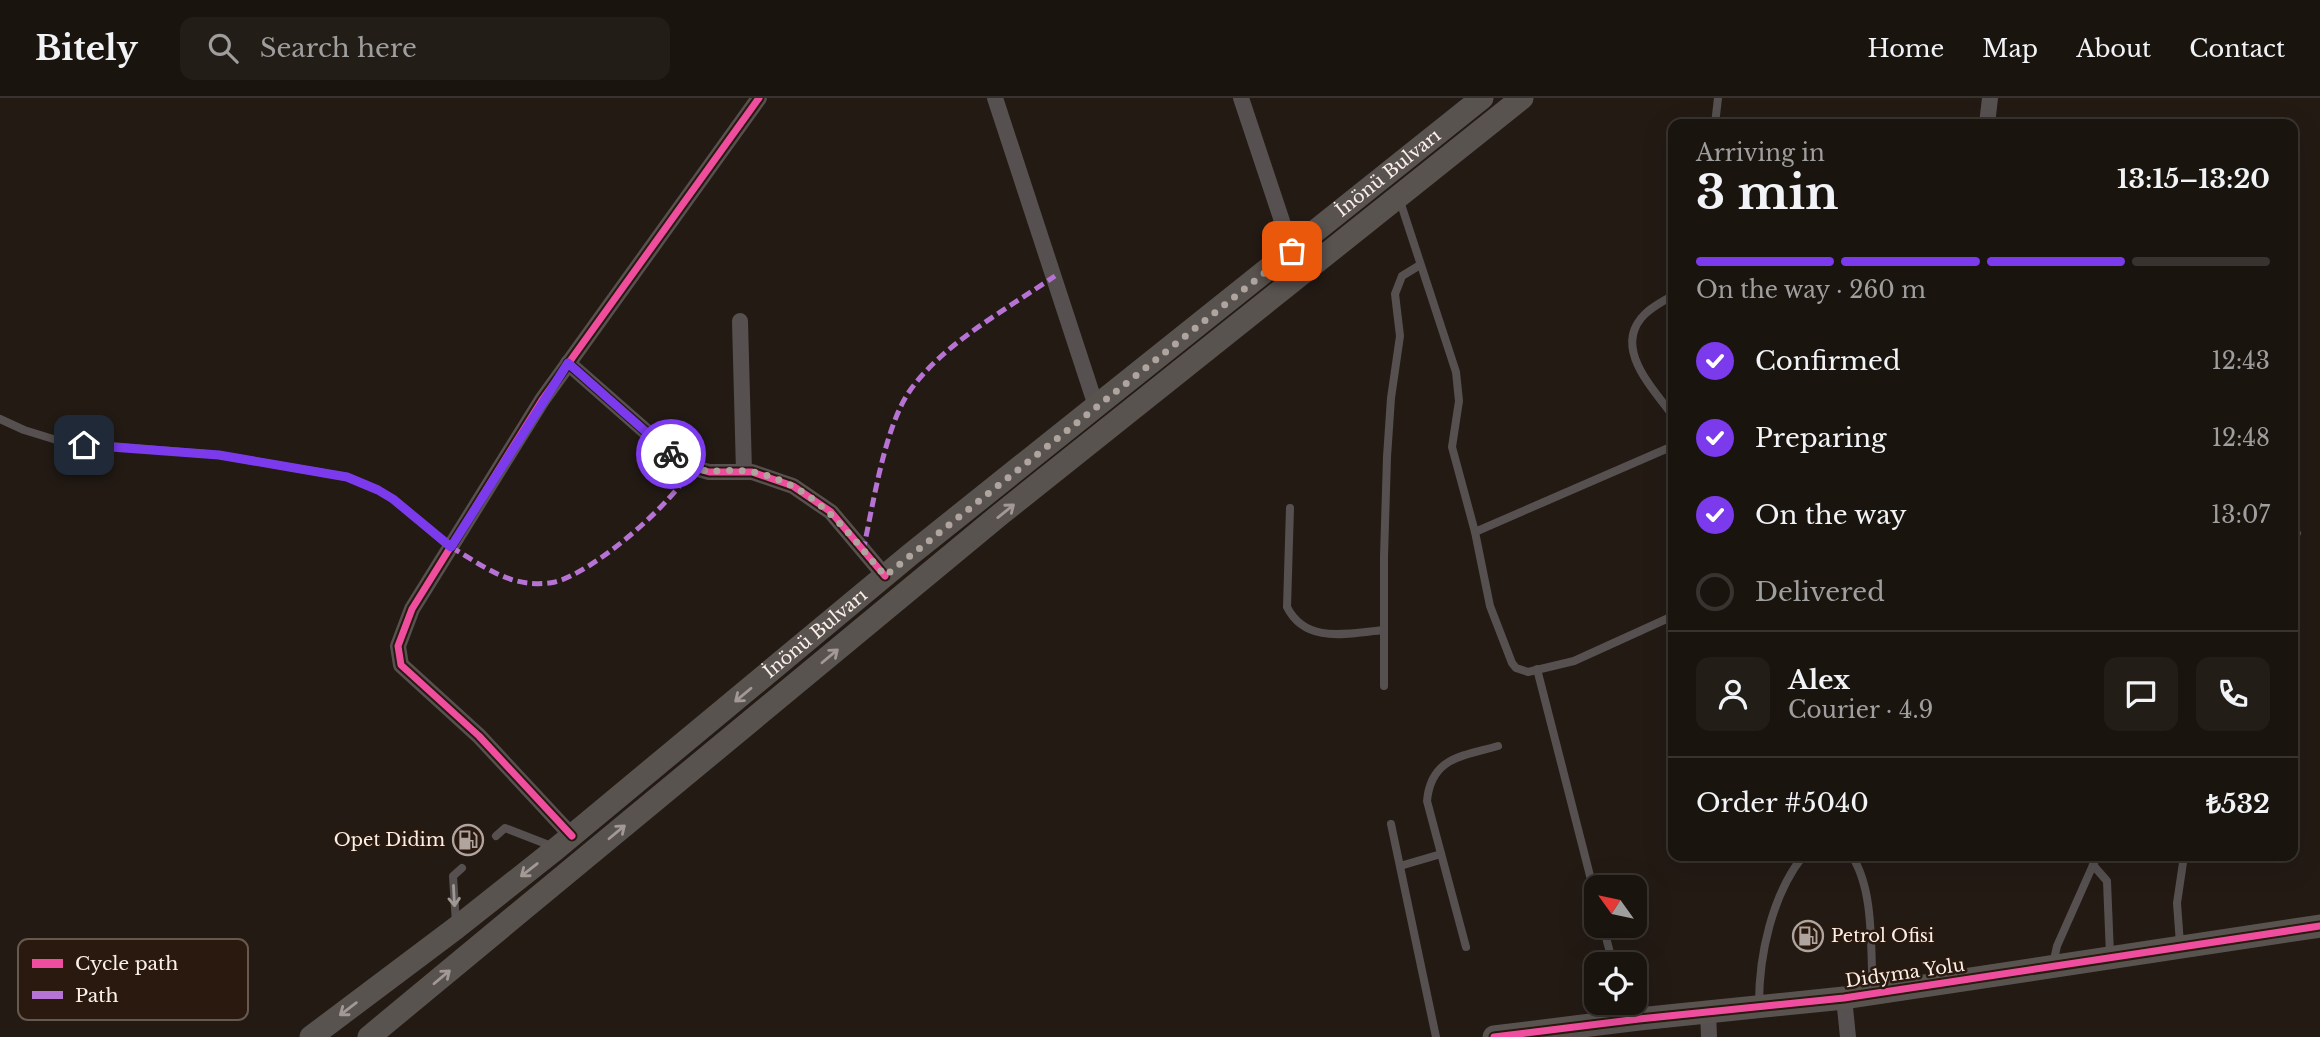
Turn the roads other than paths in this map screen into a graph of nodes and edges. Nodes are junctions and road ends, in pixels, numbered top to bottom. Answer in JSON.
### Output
{"nodes":[{"id":1,"x":759,"y":98,"type":"edge"},
{"id":2,"x":995,"y":98,"type":"edge"},
{"id":3,"x":1241,"y":98,"type":"edge"},
{"id":4,"x":1482,"y":98,"type":"edge"},
{"id":5,"x":1522,"y":98,"type":"edge"},
{"id":6,"x":1718,"y":98,"type":"edge"},
{"id":7,"x":1990,"y":98,"type":"edge"},
{"id":8,"x":1716,"y":119,"type":"edge"},
{"id":9,"x":1988,"y":119,"type":"edge"},
{"id":10,"x":1398,"y":197,"type":"junction"},
{"id":11,"x":1292,"y":251,"type":"junction"},
{"id":12,"x":1420,"y":265,"type":"junction"},
{"id":13,"x":1668,"y":298,"type":"edge"},
{"id":14,"x":740,"y":321,"type":"dead end"},
{"id":15,"x":568,"y":363,"type":"junction"},
{"id":16,"x":1096,"y":406,"type":"junction"},
{"id":17,"x":1668,"y":409,"type":"edge"},
{"id":18,"x":0,"y":419,"type":"edge"},
{"id":19,"x":1668,"y":448,"type":"edge"},
{"id":20,"x":744,"y":472,"type":"junction"},
{"id":21,"x":1290,"y":508,"type":"dead end"},
{"id":22,"x":1475,"y":533,"type":"junction"},
{"id":23,"x":451,"y":547,"type":"junction"},
{"id":24,"x":885,"y":576,"type":"junction"},
{"id":25,"x":1668,"y":617,"type":"edge"},
{"id":26,"x":1384,"y":630,"type":"junction"},
{"id":27,"x":1537,"y":669,"type":"junction"},
{"id":28,"x":1384,"y":686,"type":"dead end"},
{"id":29,"x":1498,"y":746,"type":"dead end"},
{"id":30,"x":1391,"y":824,"type":"dead end"},
{"id":31,"x":496,"y":836,"type":"dead end"},
{"id":32,"x":564,"y":842,"type":"junction"},
{"id":33,"x":1441,"y":854,"type":"junction"},
{"id":34,"x":1799,"y":861,"type":"edge"},
{"id":35,"x":1855,"y":861,"type":"edge"},
{"id":36,"x":2095,"y":861,"type":"edge"},
{"id":37,"x":2096,"y":861,"type":"edge"},
{"id":38,"x":2183,"y":861,"type":"edge"},
{"id":39,"x":1400,"y":866,"type":"junction"},
{"id":40,"x":462,"y":867,"type":"dead end"},
{"id":41,"x":1590,"y":875,"type":"edge"},
{"id":42,"x":2320,"y":926,"type":"edge"},
{"id":43,"x":456,"y":928,"type":"junction"},
{"id":44,"x":1466,"y":947,"type":"dead end"},
{"id":45,"x":2180,"y":947,"type":"junction"},
{"id":46,"x":2110,"y":958,"type":"junction"},
{"id":47,"x":2052,"y":967,"type":"junction"},
{"id":48,"x":1873,"y":993,"type":"junction"},
{"id":49,"x":1844,"y":998,"type":"junction"},
{"id":50,"x":1759,"y":1007,"type":"junction"},
{"id":51,"x":1707,"y":1012,"type":"junction"},
{"id":52,"x":1631,"y":1020,"type":"edge"},
{"id":53,"x":311,"y":1037,"type":"edge"},
{"id":54,"x":370,"y":1037,"type":"edge"},
{"id":55,"x":1436,"y":1037,"type":"edge"},
{"id":56,"x":1494,"y":1037,"type":"edge"},
{"id":57,"x":1709,"y":1037,"type":"edge"},
{"id":58,"x":1849,"y":1037,"type":"edge"}],
"edges":[{"from":1,"to":15,"type":"street"},
{"from":2,"to":16,"type":"street"},
{"from":3,"to":11,"type":"street"},
{"from":4,"to":11,"type":"main road","name":"İnönü Bulvarı"},
{"from":5,"to":10,"type":"main road","name":"İnönü Bulvarı"},
{"from":6,"to":8,"type":"lane"},
{"from":7,"to":9,"type":"street"},
{"from":10,"to":12,"type":"lane"},
{"from":54,"to":10,"type":"main road","name":"İnönü Bulvarı","one_way":true},
{"from":11,"to":16,"type":"main road","name":"İnönü Bulvarı"},
{"from":12,"to":22,"type":"lane"},
{"from":12,"to":26,"type":"lane"},
{"from":13,"to":17,"type":"lane"},
{"from":14,"to":20,"type":"street"},
{"from":15,"to":20,"type":"street"},
{"from":15,"to":23,"type":"street"},
{"from":16,"to":24,"type":"main road","name":"İnönü Bulvarı"},
{"from":18,"to":23,"type":"lane"},
{"from":19,"to":22,"type":"lane"},
{"from":20,"to":24,"type":"street"},
{"from":21,"to":26,"type":"lane"},
{"from":22,"to":27,"type":"lane"},
{"from":23,"to":32,"type":"street"},
{"from":24,"to":32,"type":"main road","name":"İnönü Bulvarı","one_way":true},
{"from":25,"to":27,"type":"lane"},
{"from":26,"to":28,"type":"lane"},
{"from":27,"to":41,"type":"lane"},
{"from":29,"to":33,"type":"lane"},
{"from":30,"to":39,"type":"lane"},
{"from":31,"to":32,"type":"lane"},
{"from":32,"to":43,"type":"main road","name":"İnönü Bulvarı","one_way":true},
{"from":33,"to":39,"type":"lane"},
{"from":33,"to":44,"type":"lane"},
{"from":34,"to":50,"type":"lane"},
{"from":35,"to":48,"type":"lane"},
{"from":36,"to":47,"type":"lane"},
{"from":37,"to":46,"type":"lane"},
{"from":38,"to":45,"type":"lane"},
{"from":39,"to":55,"type":"lane"},
{"from":40,"to":43,"type":"lane","one_way":true},
{"from":42,"to":45,"type":"main road","name":"Didyma Yolu"},
{"from":43,"to":53,"type":"main road","name":"İnönü Bulvarı","one_way":true},
{"from":45,"to":46,"type":"main road","name":"Didyma Yolu"},
{"from":46,"to":47,"type":"main road","name":"Didyma Yolu"},
{"from":47,"to":48,"type":"main road","name":"Didyma Yolu"},
{"from":48,"to":49,"type":"main road","name":"Didyma Yolu"},
{"from":49,"to":50,"type":"main road","name":"Didyma Yolu"},
{"from":49,"to":58,"type":"street"},
{"from":50,"to":51,"type":"main road","name":"Didyma Yolu"},
{"from":51,"to":52,"type":"main road","name":"Didyma Yolu"},
{"from":51,"to":57,"type":"street"},
{"from":52,"to":56,"type":"main road","name":"Didyma Yolu"}]}
